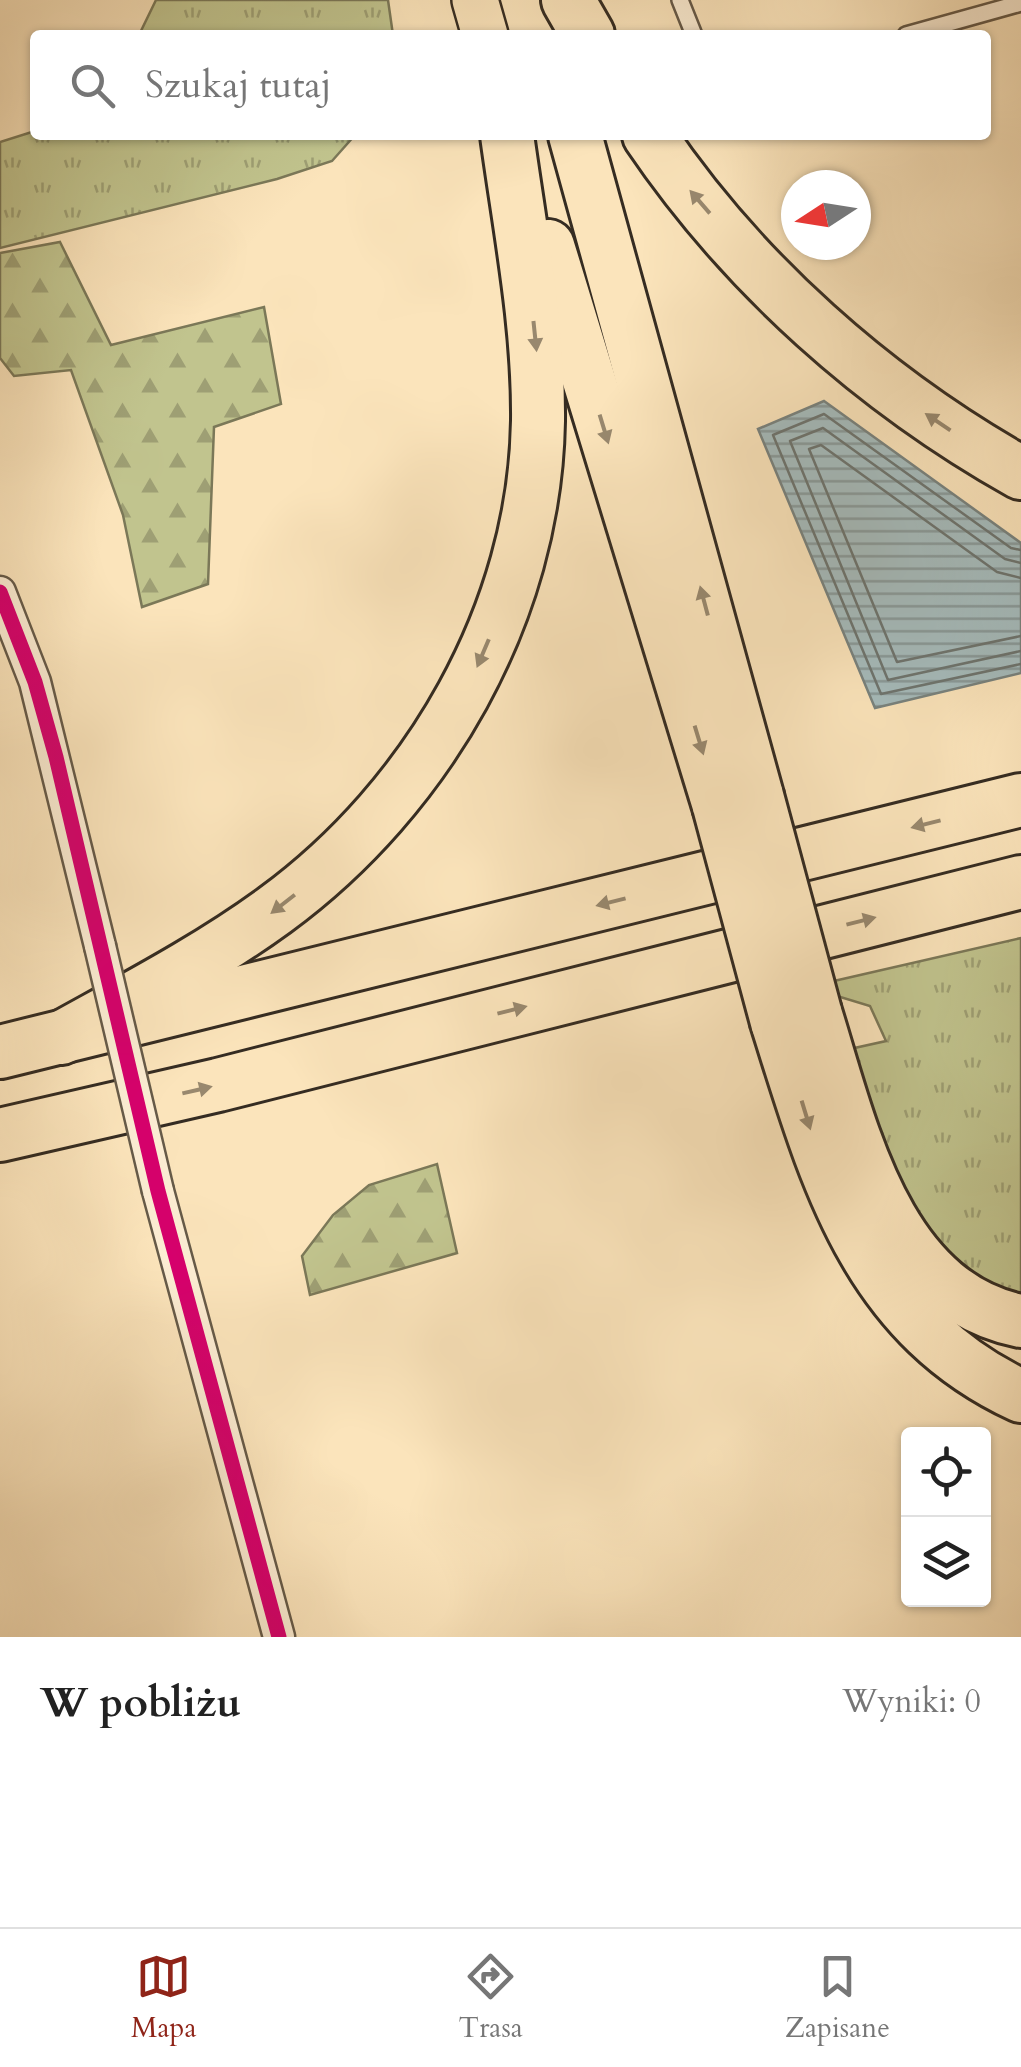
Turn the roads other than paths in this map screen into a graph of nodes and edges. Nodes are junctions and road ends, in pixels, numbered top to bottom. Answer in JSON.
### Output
{"nodes":[{"id":1,"x":475,"y":0,"type":"edge"},
{"id":2,"x":538,"y":0,"type":"edge"},
{"id":3,"x":568,"y":0,"type":"edge"},
{"id":4,"x":680,"y":0,"type":"edge"},
{"id":5,"x":1021,"y":3,"type":"edge"},
{"id":6,"x":484,"y":30,"type":"edge"},
{"id":7,"x":547,"y":30,"type":"edge"},
{"id":8,"x":585,"y":30,"type":"edge"},
{"id":9,"x":692,"y":30,"type":"edge"},
{"id":10,"x":924,"y":30,"type":"edge"},
{"id":11,"x":512,"y":140,"type":"edge"},
{"id":12,"x":513,"y":140,"type":"edge"},
{"id":13,"x":576,"y":140,"type":"edge"},
{"id":14,"x":654,"y":140,"type":"edge"},
{"id":15,"x":1021,"y":473,"type":"edge"},
{"id":16,"x":0,"y":592,"type":"edge"},
{"id":17,"x":1021,"y":800,"type":"edge"},
{"id":18,"x":738,"y":801,"type":"junction"},
{"id":19,"x":1021,"y":882,"type":"edge"},
{"id":20,"x":1021,"y":902,"type":"edge"},
{"id":21,"x":924,"y":905,"type":"junction"},
{"id":22,"x":796,"y":1017,"type":"junction"},
{"id":23,"x":61,"y":1038,"type":"junction"},
{"id":24,"x":0,"y":1052,"type":"edge"},
{"id":25,"x":0,"y":1135,"type":"edge"},
{"id":26,"x":1021,"y":1321,"type":"edge"},
{"id":27,"x":1021,"y":1396,"type":"edge"},
{"id":28,"x":279,"y":1637,"type":"edge"}],
"edges":[{"from":1,"to":6,"type":"main road"},
{"from":2,"to":7,"type":"highway"},
{"from":3,"to":8,"type":"highway"},
{"from":4,"to":9,"type":"lane"},
{"from":5,"to":10,"type":"lane"},
{"from":11,"to":23,"type":"highway","one_way":true},
{"from":12,"to":18,"type":"highway","one_way":true},
{"from":18,"to":13,"type":"highway","one_way":true},
{"from":15,"to":14,"type":"highway","one_way":true},
{"from":16,"to":28,"type":"street","bridge":true},
{"from":17,"to":23,"type":"highway","one_way":true},
{"from":18,"to":22,"type":"highway","bridge":true},
{"from":19,"to":21,"type":"highway"},
{"from":20,"to":21,"type":"highway"},
{"from":25,"to":21,"type":"highway","one_way":true},
{"from":22,"to":26,"type":"highway"},
{"from":22,"to":27,"type":"highway","one_way":true},
{"from":23,"to":24,"type":"highway"}]}
